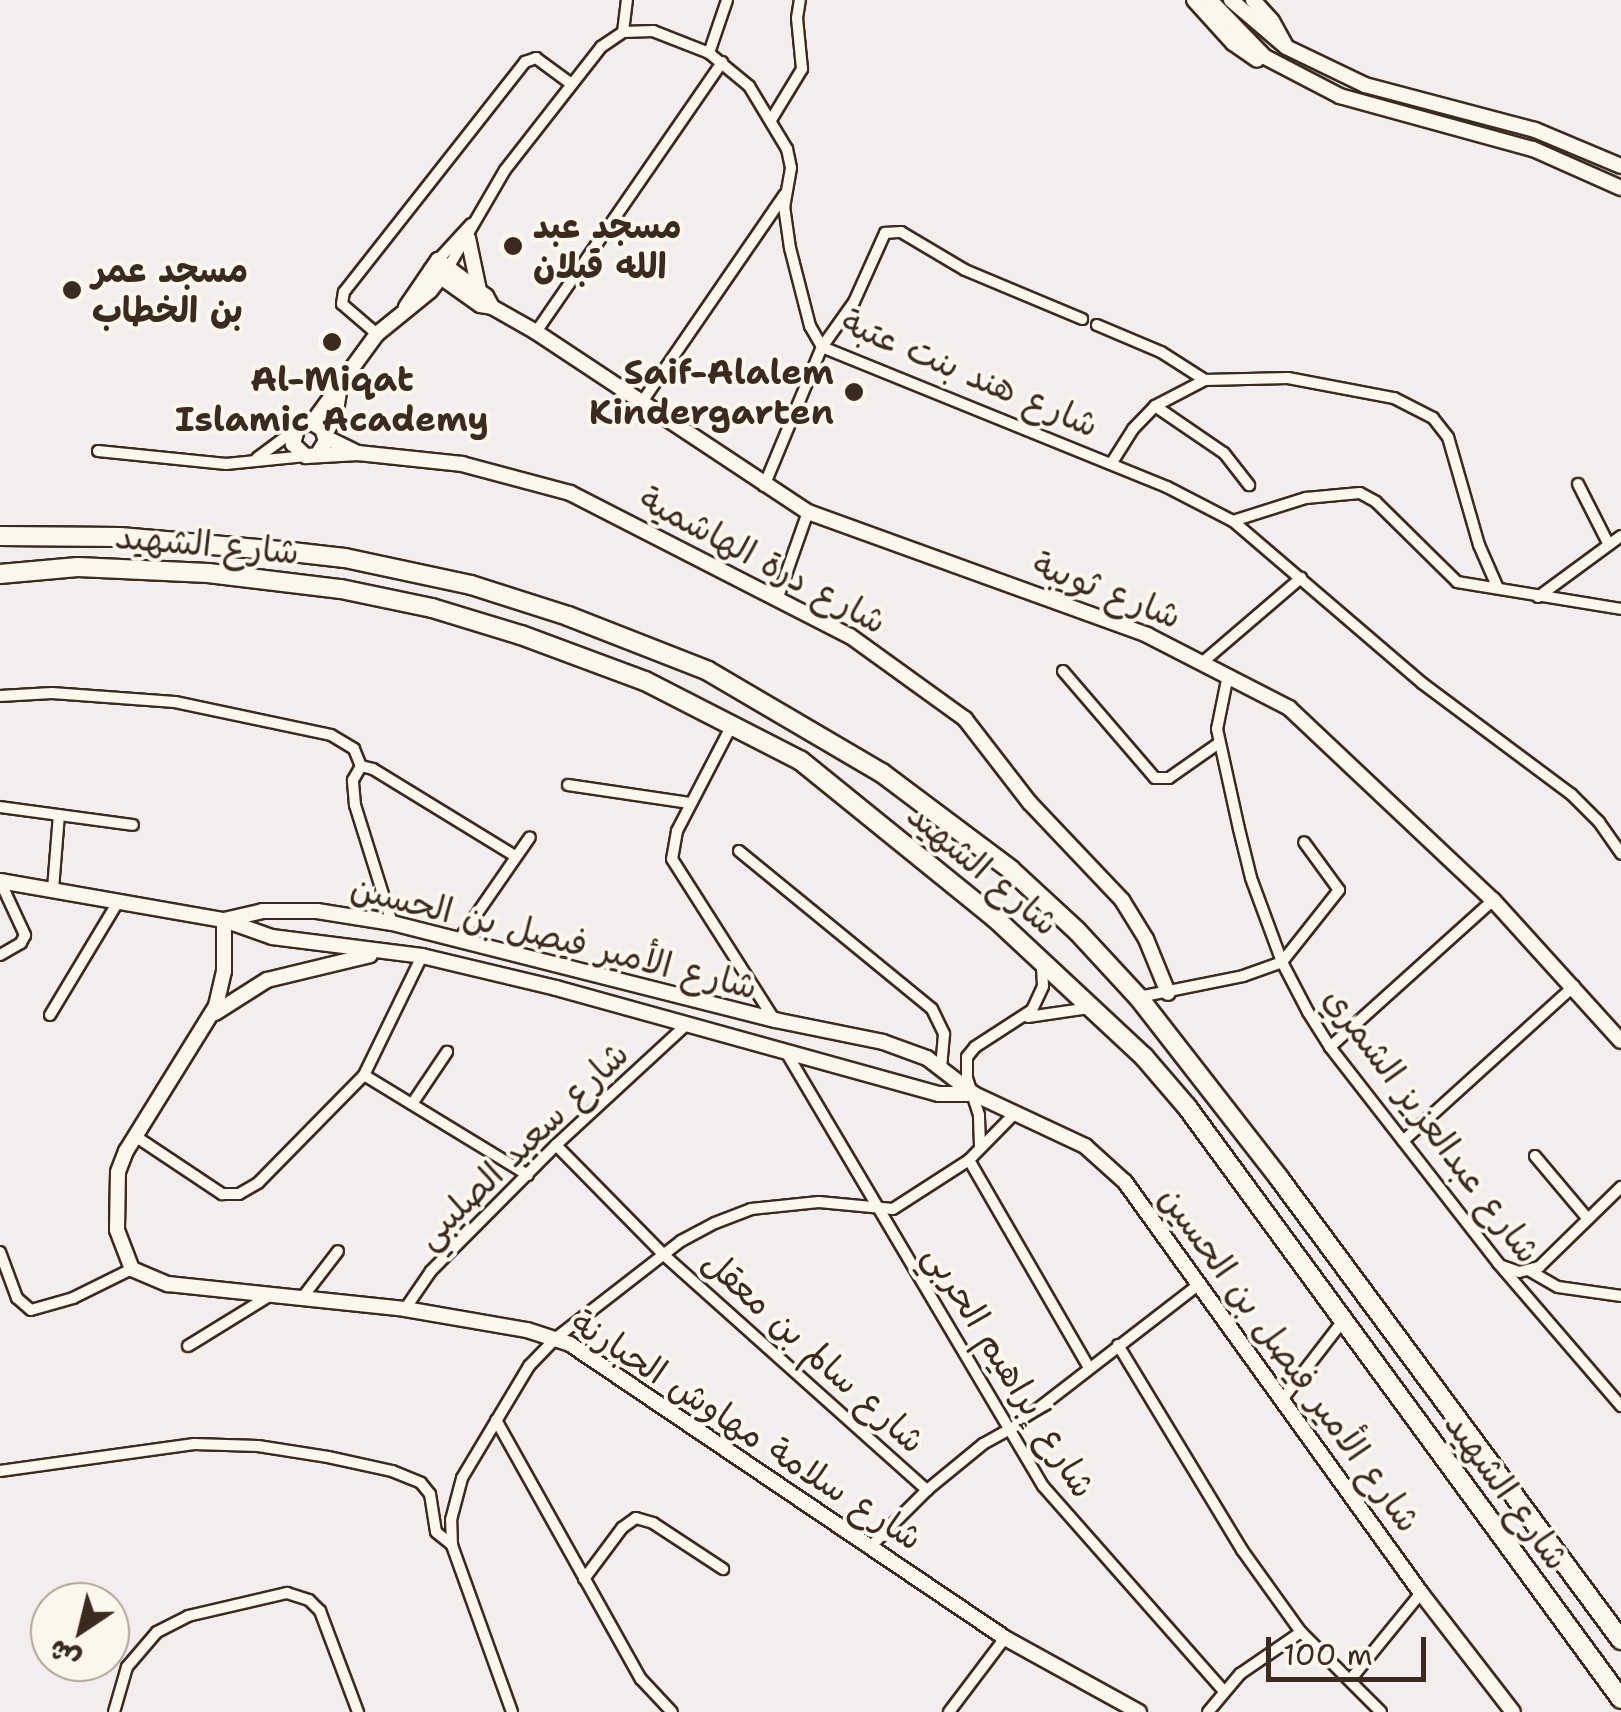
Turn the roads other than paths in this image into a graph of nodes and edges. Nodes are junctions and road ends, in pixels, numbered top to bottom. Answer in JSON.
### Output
{"nodes":[{"id":1,"x":627,"y":0,"type":"edge"},
{"id":2,"x":727,"y":0,"type":"edge"},
{"id":3,"x":800,"y":0,"type":"edge"},
{"id":4,"x":1194,"y":0,"type":"edge"},
{"id":5,"x":1210,"y":0,"type":"edge"},
{"id":6,"x":1231,"y":0,"type":"edge"},
{"id":7,"x":1253,"y":0,"type":"edge"},
{"id":8,"x":623,"y":32,"type":"junction"},
{"id":9,"x":1286,"y":47,"type":"junction"},
{"id":10,"x":709,"y":54,"type":"junction"},
{"id":11,"x":722,"y":62,"type":"junction"},
{"id":12,"x":1282,"y":68,"type":"junction"},
{"id":13,"x":570,"y":83,"type":"junction"},
{"id":14,"x":771,"y":120,"type":"junction"},
{"id":15,"x":1621,"y":166,"type":"edge"},
{"id":16,"x":1621,"y":188,"type":"edge"},
{"id":17,"x":786,"y":193,"type":"junction"},
{"id":18,"x":470,"y":231,"type":"junction"},
{"id":19,"x":439,"y":269,"type":"junction"},
{"id":20,"x":479,"y":290,"type":"junction"},
{"id":21,"x":492,"y":306,"type":"junction"},
{"id":22,"x":1082,"y":319,"type":"dead end"},
{"id":23,"x":1097,"y":325,"type":"dead end"},
{"id":24,"x":536,"y":332,"type":"junction"},
{"id":25,"x":377,"y":334,"type":"junction"},
{"id":26,"x":822,"y":347,"type":"junction"},
{"id":27,"x":1205,"y":380,"type":"junction"},
{"id":28,"x":340,"y":388,"type":"junction"},
{"id":29,"x":642,"y":402,"type":"junction"},
{"id":30,"x":1155,"y":406,"type":"junction"},
{"id":31,"x":312,"y":422,"type":"junction"},
{"id":32,"x":294,"y":430,"type":"junction"},
{"id":33,"x":325,"y":435,"type":"junction"},
{"id":34,"x":98,"y":451,"type":"dead end"},
{"id":35,"x":358,"y":453,"type":"junction"},
{"id":36,"x":312,"y":454,"type":"junction"},
{"id":37,"x":252,"y":462,"type":"junction"},
{"id":38,"x":1111,"y":464,"type":"junction"},
{"id":39,"x":1578,"y":484,"type":"dead end"},
{"id":40,"x":1248,"y":485,"type":"dead end"},
{"id":41,"x":764,"y":486,"type":"junction"},
{"id":42,"x":808,"y":512,"type":"junction"},
{"id":43,"x":1234,"y":521,"type":"junction"},
{"id":44,"x":0,"y":536,"type":"edge"},
{"id":45,"x":1621,"y":536,"type":"edge"},
{"id":46,"x":1609,"y":545,"type":"junction"},
{"id":47,"x":0,"y":574,"type":"edge"},
{"id":48,"x":1301,"y":578,"type":"junction"},
{"id":49,"x":1497,"y":586,"type":"junction"},
{"id":50,"x":778,"y":597,"type":"junction"},
{"id":51,"x":1538,"y":597,"type":"junction"},
{"id":52,"x":1621,"y":609,"type":"edge"},
{"id":53,"x":1204,"y":661,"type":"junction"},
{"id":54,"x":1063,"y":671,"type":"dead end"},
{"id":55,"x":1228,"y":675,"type":"junction"},
{"id":56,"x":0,"y":696,"type":"edge"},
{"id":57,"x":733,"y":723,"type":"junction"},
{"id":58,"x":1219,"y":743,"type":"junction"},
{"id":59,"x":361,"y":766,"type":"junction"},
{"id":60,"x":568,"y":786,"type":"dead end"},
{"id":61,"x":690,"y":802,"type":"junction"},
{"id":62,"x":0,"y":807,"type":"edge"},
{"id":63,"x":59,"y":815,"type":"junction"},
{"id":64,"x":132,"y":825,"type":"dead end"},
{"id":65,"x":530,"y":836,"type":"dead end"},
{"id":66,"x":1304,"y":842,"type":"dead end"},
{"id":67,"x":739,"y":851,"type":"dead end"},
{"id":68,"x":1621,"y":854,"type":"edge"},
{"id":69,"x":516,"y":856,"type":"junction"},
{"id":70,"x":0,"y":881,"type":"edge"},
{"id":71,"x":53,"y":889,"type":"junction"},
{"id":72,"x":1493,"y":900,"type":"junction"},
{"id":73,"x":118,"y":902,"type":"junction"},
{"id":74,"x":224,"y":920,"type":"junction"},
{"id":75,"x":392,"y":924,"type":"junction"},
{"id":76,"x":458,"y":941,"type":"junction"},
{"id":77,"x":382,"y":952,"type":"junction"},
{"id":78,"x":0,"y":955,"type":"edge"},
{"id":79,"x":422,"y":956,"type":"junction"},
{"id":80,"x":1040,"y":959,"type":"junction"},
{"id":81,"x":1282,"y":962,"type":"junction"},
{"id":82,"x":1574,"y":985,"type":"junction"},
{"id":83,"x":1168,"y":992,"type":"junction"},
{"id":84,"x":1139,"y":998,"type":"junction"},
{"id":85,"x":1096,"y":1008,"type":"junction"},
{"id":86,"x":50,"y":1015,"type":"dead end"},
{"id":87,"x":210,"y":1016,"type":"junction"},
{"id":88,"x":1022,"y":1019,"type":"junction"},
{"id":89,"x":774,"y":1020,"type":"junction"},
{"id":90,"x":684,"y":1027,"type":"junction"},
{"id":91,"x":1621,"y":1041,"type":"edge"},
{"id":92,"x":1330,"y":1047,"type":"junction"},
{"id":93,"x":447,"y":1052,"type":"dead end"},
{"id":94,"x":786,"y":1052,"type":"junction"},
{"id":95,"x":941,"y":1066,"type":"junction"},
{"id":96,"x":364,"y":1075,"type":"junction"},
{"id":97,"x":974,"y":1094,"type":"junction"},
{"id":98,"x":412,"y":1104,"type":"junction"},
{"id":99,"x":1014,"y":1115,"type":"junction"},
{"id":100,"x":135,"y":1136,"type":"junction"},
{"id":101,"x":1403,"y":1142,"type":"junction"},
{"id":102,"x":556,"y":1146,"type":"junction"},
{"id":103,"x":980,"y":1146,"type":"junction"},
{"id":104,"x":1535,"y":1156,"type":"dead end"},
{"id":105,"x":969,"y":1160,"type":"junction"},
{"id":106,"x":528,"y":1174,"type":"junction"},
{"id":107,"x":1621,"y":1187,"type":"edge"},
{"id":108,"x":878,"y":1211,"type":"junction"},
{"id":109,"x":1588,"y":1220,"type":"junction"},
{"id":110,"x":0,"y":1252,"type":"edge"},
{"id":111,"x":338,"y":1252,"type":"dead end"},
{"id":112,"x":664,"y":1254,"type":"junction"},
{"id":113,"x":1498,"y":1262,"type":"junction"},
{"id":114,"x":132,"y":1269,"type":"junction"},
{"id":115,"x":1530,"y":1271,"type":"junction"},
{"id":116,"x":1197,"y":1286,"type":"junction"},
{"id":117,"x":271,"y":1295,"type":"junction"},
{"id":118,"x":1621,"y":1296,"type":"edge"},
{"id":119,"x":302,"y":1298,"type":"junction"},
{"id":120,"x":406,"y":1309,"type":"junction"},
{"id":121,"x":1342,"y":1322,"type":"junction"},
{"id":122,"x":556,"y":1338,"type":"junction"},
{"id":123,"x":1118,"y":1345,"type":"junction"},
{"id":124,"x":188,"y":1346,"type":"dead end"},
{"id":125,"x":1088,"y":1366,"type":"junction"},
{"id":126,"x":1281,"y":1401,"type":"junction"},
{"id":127,"x":1621,"y":1406,"type":"edge"},
{"id":128,"x":496,"y":1420,"type":"junction"},
{"id":129,"x":1008,"y":1432,"type":"junction"},
{"id":130,"x":0,"y":1471,"type":"edge"},
{"id":131,"x":927,"y":1490,"type":"junction"},
{"id":132,"x":452,"y":1544,"type":"junction"},
{"id":133,"x":872,"y":1546,"type":"junction"},
{"id":134,"x":723,"y":1569,"type":"dead end"},
{"id":135,"x":584,"y":1579,"type":"junction"},
{"id":136,"x":1421,"y":1592,"type":"junction"},
{"id":137,"x":1302,"y":1632,"type":"junction"},
{"id":138,"x":1005,"y":1638,"type":"junction"},
{"id":139,"x":1621,"y":1640,"type":"edge"},
{"id":140,"x":1350,"y":1680,"type":"junction"},
{"id":141,"x":1223,"y":1690,"type":"junction"},
{"id":142,"x":1621,"y":1699,"type":"edge"},
{"id":143,"x":1511,"y":1711,"type":"edge"},
{"id":144,"x":114,"y":1712,"type":"edge"},
{"id":145,"x":358,"y":1712,"type":"edge"},
{"id":146,"x":512,"y":1712,"type":"edge"},
{"id":147,"x":672,"y":1712,"type":"edge"},
{"id":148,"x":949,"y":1712,"type":"edge"},
{"id":149,"x":1140,"y":1712,"type":"edge"},
{"id":150,"x":1208,"y":1712,"type":"edge"},
{"id":151,"x":1381,"y":1712,"type":"edge"}],
"edges":[{"from":1,"to":8,"type":"street"},
{"from":2,"to":10,"type":"street"},
{"from":3,"to":14,"type":"street"},
{"from":4,"to":12,"type":"street"},
{"from":5,"to":12,"type":"street"},
{"from":6,"to":9,"type":"street"},
{"from":7,"to":9,"type":"street"},
{"from":8,"to":10,"type":"street","name":"شارع هند بنت عتبة"},
{"from":8,"to":13,"type":"street"},
{"from":9,"to":15,"type":"street"},
{"from":10,"to":11,"type":"street","name":"شارع هند بنت عتبة"},
{"from":11,"to":14,"type":"street","name":"شارع هند بنت عتبة"},
{"from":11,"to":24,"type":"street"},
{"from":12,"to":16,"type":"street"},
{"from":13,"to":18,"type":"street"},
{"from":13,"to":25,"type":"street"},
{"from":14,"to":17,"type":"street","name":"شارع هند بنت عتبة"},
{"from":17,"to":26,"type":"street","name":"شارع هند بنت عتبة"},
{"from":17,"to":29,"type":"street"},
{"from":18,"to":19,"type":"street"},
{"from":18,"to":20,"type":"street"},
{"from":19,"to":20,"type":"street","name":"شارع ثويبة"},
{"from":19,"to":21,"type":"street","name":"شارع ثويبة"},
{"from":19,"to":25,"type":"street"},
{"from":20,"to":21,"type":"street","name":"شارع ثويبة"},
{"from":21,"to":24,"type":"street","name":"شارع ثويبة"},
{"from":22,"to":26,"type":"street"},
{"from":23,"to":27,"type":"street"},
{"from":24,"to":29,"type":"street","name":"شارع ثويبة"},
{"from":25,"to":28,"type":"street"},
{"from":26,"to":38,"type":"street","name":"شارع هند بنت عتبة"},
{"from":26,"to":41,"type":"street"},
{"from":27,"to":30,"type":"street"},
{"from":27,"to":49,"type":"street"},
{"from":28,"to":31,"type":"street"},
{"from":28,"to":33,"type":"street"},
{"from":29,"to":41,"type":"street","name":"شارع ثويبة"},
{"from":30,"to":38,"type":"street"},
{"from":30,"to":40,"type":"street"},
{"from":31,"to":32,"type":"street"},
{"from":31,"to":33,"type":"street","name":"شارع درة الهاشمية"},
{"from":32,"to":36,"type":"street"},
{"from":32,"to":37,"type":"street"},
{"from":33,"to":35,"type":"street","name":"شارع درة الهاشمية"},
{"from":33,"to":36,"type":"street"},
{"from":34,"to":37,"type":"street"},
{"from":35,"to":36,"type":"street","name":"شارع درة الهاشمية"},
{"from":35,"to":50,"type":"street","name":"شارع درة الهاشمية"},
{"from":36,"to":37,"type":"street"},
{"from":38,"to":43,"type":"street","name":"شارع هند بنت عتبة"},
{"from":39,"to":46,"type":"street"},
{"from":41,"to":42,"type":"street","name":"شارع ثويبة"},
{"from":42,"to":50,"type":"street"},
{"from":42,"to":53,"type":"street","name":"شارع ثويبة"},
{"from":43,"to":48,"type":"street","name":"شارع هند بنت عتبة"},
{"from":43,"to":49,"type":"street"},
{"from":44,"to":84,"type":"highway","name":"شارع الشهيد"},
{"from":45,"to":46,"type":"street"},
{"from":46,"to":51,"type":"street"},
{"from":47,"to":57,"type":"highway","name":"شارع الشهيد"},
{"from":48,"to":53,"type":"street"},
{"from":48,"to":68,"type":"street","name":"شارع هند بنت عتبة"},
{"from":49,"to":51,"type":"street"},
{"from":50,"to":83,"type":"street","name":"شارع درة الهاشمية"},
{"from":51,"to":52,"type":"street"},
{"from":53,"to":55,"type":"street","name":"شارع ثويبة"},
{"from":54,"to":58,"type":"street"},
{"from":55,"to":58,"type":"street","name":"شارع عبدالعزيز الشمري"},
{"from":55,"to":72,"type":"street","name":"شارع ثويبة"},
{"from":56,"to":59,"type":"street"},
{"from":57,"to":61,"type":"street"},
{"from":57,"to":80,"type":"highway","name":"شارع الشهيد"},
{"from":58,"to":81,"type":"street","name":"شارع عبدالعزيز الشمري"},
{"from":59,"to":69,"type":"street"},
{"from":59,"to":75,"type":"street"},
{"from":60,"to":61,"type":"street"},
{"from":61,"to":89,"type":"street"},
{"from":62,"to":63,"type":"street"},
{"from":63,"to":64,"type":"street"},
{"from":63,"to":71,"type":"street"},
{"from":65,"to":69,"type":"street"},
{"from":66,"to":81,"type":"street"},
{"from":67,"to":95,"type":"street"},
{"from":69,"to":76,"type":"street"},
{"from":70,"to":71,"type":"street","name":"شارع الأمير فيصل بن الحسين"},
{"from":70,"to":78,"type":"street"},
{"from":71,"to":73,"type":"street","name":"شارع الأمير فيصل بن الحسين"},
{"from":72,"to":82,"type":"street","name":"شارع ثويبة"},
{"from":72,"to":92,"type":"street"},
{"from":73,"to":74,"type":"street","name":"شارع الأمير فيصل بن الحسين"},
{"from":73,"to":86,"type":"street"},
{"from":74,"to":75,"type":"street","name":"شارع الأمير فيصل بن الحسين"},
{"from":74,"to":77,"type":"street","name":"شارع الأمير فيصل بن الحسين"},
{"from":74,"to":87,"type":"street"},
{"from":75,"to":76,"type":"street","name":"شارع الأمير فيصل بن الحسين"},
{"from":76,"to":89,"type":"street","name":"شارع الأمير فيصل بن الحسين"},
{"from":77,"to":79,"type":"street","name":"شارع الأمير فيصل بن الحسين"},
{"from":77,"to":87,"type":"street"},
{"from":79,"to":90,"type":"street","name":"شارع الأمير فيصل بن الحسين"},
{"from":79,"to":96,"type":"street"},
{"from":80,"to":85,"type":"highway","name":"شارع الشهيد"},
{"from":80,"to":88,"type":"street"},
{"from":81,"to":83,"type":"street"},
{"from":81,"to":92,"type":"street","name":"شارع عبدالعزيز الشمري"},
{"from":82,"to":91,"type":"street","name":"شارع ثويبة"},
{"from":82,"to":101,"type":"street"},
{"from":83,"to":84,"type":"street"},
{"from":84,"to":139,"type":"highway","name":"شارع الشهيد"},
{"from":85,"to":88,"type":"street"},
{"from":85,"to":121,"type":"highway","name":"شارع الشهيد"},
{"from":87,"to":100,"type":"street"},
{"from":88,"to":97,"type":"street"},
{"from":89,"to":95,"type":"street","name":"شارع الأمير فيصل بن الحسين"},
{"from":90,"to":94,"type":"street","name":"شارع الأمير فيصل بن الحسين"},
{"from":90,"to":102,"type":"street","name":"شارع سعيد الصليبي"},
{"from":92,"to":101,"type":"street","name":"شارع عبدالعزيز الشمري"},
{"from":93,"to":98,"type":"street"},
{"from":94,"to":97,"type":"street","name":"شارع الأمير فيصل بن الحسين"},
{"from":94,"to":108,"type":"street","name":"شارع إبراهيم الحربي"},
{"from":95,"to":97,"type":"street","name":"شارع الأمير فيصل بن الحسين"},
{"from":96,"to":98,"type":"street"},
{"from":96,"to":100,"type":"street"},
{"from":97,"to":99,"type":"street","name":"شارع الأمير فيصل بن الحسين"},
{"from":97,"to":103,"type":"street"},
{"from":98,"to":106,"type":"street"},
{"from":99,"to":103,"type":"street"},
{"from":99,"to":116,"type":"street","name":"شارع الأمير فيصل بن الحسين"},
{"from":100,"to":114,"type":"street"},
{"from":101,"to":113,"type":"street","name":"شارع عبدالعزيز الشمري"},
{"from":102,"to":106,"type":"street","name":"شارع سعيد الصليبي"},
{"from":102,"to":112,"type":"street","name":"شارع سالم بن معقل"},
{"from":103,"to":105,"type":"street"},
{"from":104,"to":109,"type":"street"},
{"from":105,"to":108,"type":"street"},
{"from":105,"to":125,"type":"street"},
{"from":106,"to":120,"type":"street","name":"شارع سعيد الصليبي"},
{"from":107,"to":109,"type":"street"},
{"from":108,"to":112,"type":"street"},
{"from":108,"to":129,"type":"street","name":"شارع إبراهيم الحربي"},
{"from":109,"to":115,"type":"street"},
{"from":110,"to":114,"type":"street"},
{"from":111,"to":119,"type":"street"},
{"from":112,"to":122,"type":"street"},
{"from":112,"to":131,"type":"street","name":"شارع سالم بن معقل"},
{"from":113,"to":115,"type":"street"},
{"from":113,"to":127,"type":"street","name":"شارع عبدالعزيز الشمري"},
{"from":114,"to":117,"type":"street","name":"شارع سلامة مهاوش الحبارنة"},
{"from":115,"to":118,"type":"street"},
{"from":116,"to":123,"type":"street","name":"شارع سالم بن معقل"},
{"from":116,"to":126,"type":"street","name":"شارع الأمير فيصل بن الحسين"},
{"from":117,"to":119,"type":"street","name":"شارع سلامة مهاوش الحبارنة"},
{"from":117,"to":124,"type":"street"},
{"from":119,"to":120,"type":"street","name":"شارع سلامة مهاوش الحبارنة"},
{"from":120,"to":122,"type":"street","name":"شارع سلامة مهاوش الحبارنة"},
{"from":121,"to":126,"type":"street"},
{"from":121,"to":142,"type":"highway","name":"شارع الشهيد"},
{"from":122,"to":128,"type":"street"},
{"from":122,"to":133,"type":"street","name":"شارع سلامة مهاوش الحبارنة"},
{"from":123,"to":125,"type":"street","name":"شارع سالم بن معقل"},
{"from":123,"to":137,"type":"street"},
{"from":125,"to":129,"type":"street","name":"شارع سالم بن معقل"},
{"from":126,"to":136,"type":"street","name":"شارع الأمير فيصل بن الحسين"},
{"from":128,"to":132,"type":"street"},
{"from":128,"to":135,"type":"street"},
{"from":129,"to":131,"type":"street","name":"شارع سالم بن معقل"},
{"from":129,"to":141,"type":"street","name":"شارع إبراهيم الحربي"},
{"from":130,"to":132,"type":"street"},
{"from":131,"to":133,"type":"street","name":"شارع سالم بن معقل"},
{"from":132,"to":146,"type":"street"},
{"from":133,"to":138,"type":"street","name":"شارع سلامة مهاوش الحبارنة"},
{"from":134,"to":135,"type":"street"},
{"from":135,"to":147,"type":"street"},
{"from":136,"to":140,"type":"street"},
{"from":136,"to":143,"type":"street","name":"شارع الأمير فيصل بن الحسين"},
{"from":137,"to":140,"type":"street"},
{"from":137,"to":141,"type":"street"},
{"from":138,"to":148,"type":"street"},
{"from":138,"to":149,"type":"street","name":"شارع سلامة مهاوش الحبارنة"},
{"from":140,"to":151,"type":"street"},
{"from":141,"to":150,"type":"street"},
{"from":144,"to":145,"type":"street"}]}
